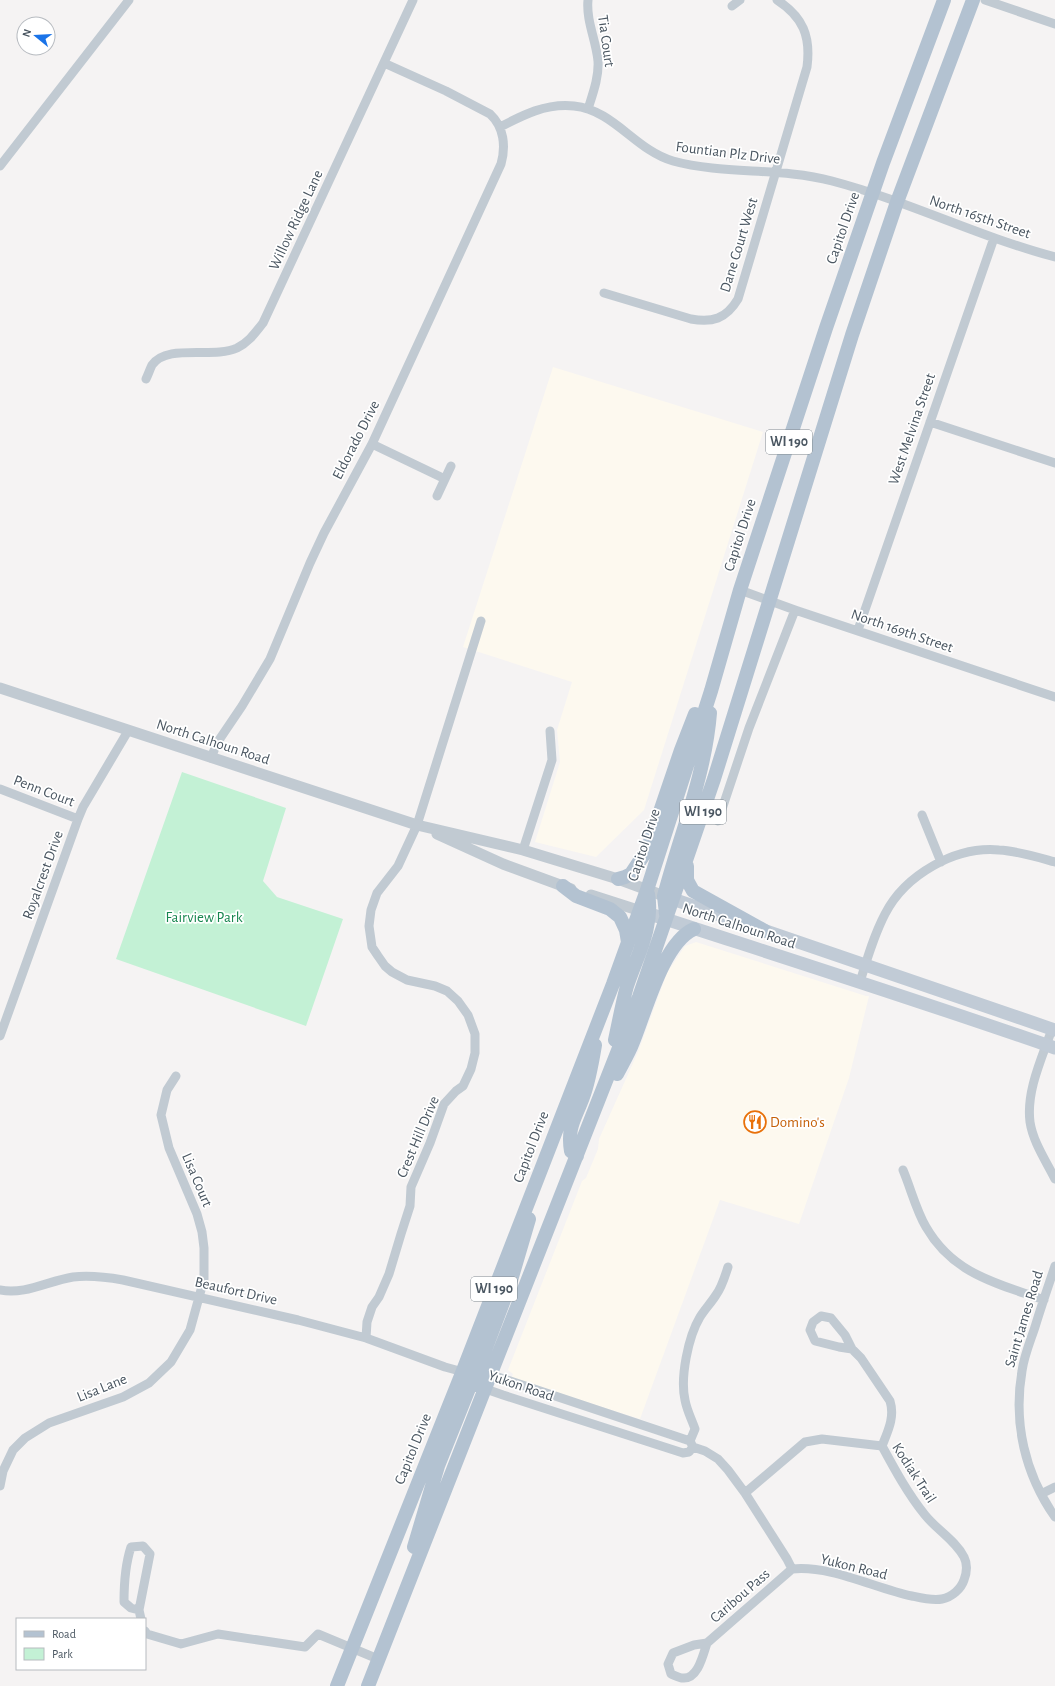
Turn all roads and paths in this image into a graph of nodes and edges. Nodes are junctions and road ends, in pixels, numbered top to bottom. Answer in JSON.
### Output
{"nodes":[{"id":1,"x":129,"y":0,"type":"edge"},
{"id":2,"x":413,"y":0,"type":"edge"},
{"id":3,"x":588,"y":0,"type":"edge"},
{"id":4,"x":740,"y":0,"type":"edge"},
{"id":5,"x":777,"y":0,"type":"edge"},
{"id":6,"x":944,"y":0,"type":"edge"},
{"id":7,"x":973,"y":0,"type":"edge"},
{"id":8,"x":985,"y":0,"type":"edge"},
{"id":9,"x":732,"y":6,"type":"dead end"},
{"id":10,"x":1055,"y":24,"type":"edge"},
{"id":11,"x":384,"y":63,"type":"junction"},
{"id":12,"x":588,"y":109,"type":"junction"},
{"id":13,"x":500,"y":127,"type":"junction"},
{"id":14,"x":0,"y":166,"type":"edge"},
{"id":15,"x":776,"y":173,"type":"junction"},
{"id":16,"x":873,"y":194,"type":"junction"},
{"id":17,"x":897,"y":202,"type":"junction"},
{"id":18,"x":994,"y":238,"type":"junction"},
{"id":19,"x":1055,"y":257,"type":"edge"},
{"id":20,"x":604,"y":293,"type":"dead end"},
{"id":21,"x":146,"y":379,"type":"dead end"},
{"id":22,"x":930,"y":422,"type":"junction"},
{"id":23,"x":372,"y":444,"type":"junction"},
{"id":24,"x":1055,"y":463,"type":"edge"},
{"id":25,"x":451,"y":466,"type":"dead end"},
{"id":26,"x":445,"y":480,"type":"junction"},
{"id":27,"x":437,"y":496,"type":"dead end"},
{"id":28,"x":740,"y":590,"type":"junction"},
{"id":29,"x":769,"y":600,"type":"junction"},
{"id":30,"x":795,"y":610,"type":"junction"},
{"id":31,"x":481,"y":621,"type":"dead end"},
{"id":32,"x":858,"y":630,"type":"junction"},
{"id":33,"x":727,"y":632,"type":"junction"},
{"id":34,"x":0,"y":688,"type":"edge"},
{"id":35,"x":711,"y":691,"type":"junction"},
{"id":36,"x":1054,"y":695,"type":"edge"},
{"id":37,"x":128,"y":731,"type":"junction"},
{"id":38,"x":550,"y":731,"type":"dead end"},
{"id":39,"x":211,"y":758,"type":"junction"},
{"id":40,"x":0,"y":789,"type":"edge"},
{"id":41,"x":922,"y":815,"type":"dead end"},
{"id":42,"x":78,"y":819,"type":"junction"},
{"id":43,"x":718,"y":821,"type":"dead end"},
{"id":44,"x":416,"y":824,"type":"junction"},
{"id":45,"x":523,"y":850,"type":"junction"},
{"id":46,"x":688,"y":857,"type":"junction"},
{"id":47,"x":941,"y":862,"type":"junction"},
{"id":48,"x":1055,"y":862,"type":"edge"},
{"id":49,"x":618,"y":879,"type":"junction"},
{"id":50,"x":563,"y":886,"type":"junction"},
{"id":51,"x":647,"y":890,"type":"junction"},
{"id":52,"x":669,"y":897,"type":"junction"},
{"id":53,"x":645,"y":912,"type":"junction"},
{"id":54,"x":666,"y":919,"type":"junction"},
{"id":55,"x":694,"y":929,"type":"junction"},
{"id":56,"x":765,"y":931,"type":"junction"},
{"id":57,"x":628,"y":942,"type":"junction"},
{"id":58,"x":865,"y":966,"type":"junction"},
{"id":59,"x":860,"y":982,"type":"junction"},
{"id":60,"x":600,"y":1017,"type":"junction"},
{"id":61,"x":1054,"y":1030,"type":"edge"},
{"id":62,"x":0,"y":1036,"type":"edge"},
{"id":63,"x":1051,"y":1046,"type":"edge"},
{"id":64,"x":176,"y":1076,"type":"dead end"},
{"id":65,"x":605,"y":1084,"type":"junction"},
{"id":66,"x":594,"y":1114,"type":"junction"},
{"id":67,"x":577,"y":1156,"type":"junction"},
{"id":68,"x":903,"y":1170,"type":"dead end"},
{"id":69,"x":1055,"y":1179,"type":"edge"},
{"id":70,"x":728,"y":1266,"type":"dead end"},
{"id":71,"x":1055,"y":1266,"type":"edge"},
{"id":72,"x":0,"y":1290,"type":"edge"},
{"id":73,"x":199,"y":1297,"type":"junction"},
{"id":74,"x":1044,"y":1300,"type":"junction"},
{"id":75,"x":366,"y":1338,"type":"junction"},
{"id":76,"x":852,"y":1349,"type":"junction"},
{"id":77,"x":491,"y":1375,"type":"junction"},
{"id":78,"x":474,"y":1379,"type":"junction"},
{"id":79,"x":692,"y":1444,"type":"junction"},
{"id":80,"x":882,"y":1446,"type":"junction"},
{"id":81,"x":0,"y":1486,"type":"edge"},
{"id":82,"x":1055,"y":1487,"type":"edge"},
{"id":83,"x":745,"y":1493,"type":"junction"},
{"id":84,"x":1041,"y":1494,"type":"junction"},
{"id":85,"x":1055,"y":1517,"type":"edge"},
{"id":86,"x":792,"y":1569,"type":"junction"},
{"id":87,"x":964,"y":1580,"type":"joint"},
{"id":88,"x":140,"y":1614,"type":"edge"},
{"id":89,"x":146,"y":1632,"type":"edge"},
{"id":90,"x":707,"y":1643,"type":"junction"},
{"id":91,"x":352,"y":1648,"type":"junction"},
{"id":92,"x":378,"y":1659,"type":"junction"},
{"id":93,"x":337,"y":1686,"type":"edge"},
{"id":94,"x":368,"y":1686,"type":"edge"}],
"edges":[{"from":1,"to":14,"type":"street"},
{"from":2,"to":11,"type":"street","name":"Willow Ridge Lane"},
{"from":3,"to":12,"type":"street","name":"Tia Court"},
{"from":4,"to":9,"type":"street"},
{"from":5,"to":15,"type":"street","name":"Dane Court West"},
{"from":6,"to":16,"type":"main road","name":"Capitol Drive","number":"WI 190"},
{"from":7,"to":17,"type":"main road","number":"WI 190"},
{"from":8,"to":10,"type":"street"},
{"from":11,"to":13,"type":"street"},
{"from":11,"to":21,"type":"street","name":"Willow Ridge Lane"},
{"from":12,"to":13,"type":"street","name":"Fountian Plz Drive"},
{"from":12,"to":15,"type":"street","name":"Fountian Plz Drive"},
{"from":13,"to":23,"type":"street","name":"Eldorado Drive"},
{"from":15,"to":16,"type":"street","name":"Fountian Plz Drive"},
{"from":15,"to":20,"type":"street","name":"Dane Court West"},
{"from":16,"to":17,"type":"street","name":"Fountian Plz Drive"},
{"from":16,"to":28,"type":"main road","name":"Capitol Drive","number":"WI 190"},
{"from":17,"to":18,"type":"street","name":"North 165th Street"},
{"from":17,"to":29,"type":"main road","number":"WI 190"},
{"from":18,"to":19,"type":"street","name":"North 165th Street"},
{"from":18,"to":22,"type":"street","name":"West Melvina Street"},
{"from":22,"to":24,"type":"street"},
{"from":22,"to":32,"type":"street","name":"West Melvina Street"},
{"from":23,"to":26,"type":"street"},
{"from":23,"to":39,"type":"street","name":"Eldorado Drive"},
{"from":25,"to":26,"type":"street"},
{"from":26,"to":27,"type":"street"},
{"from":28,"to":29,"type":"street","name":"North 169th Street"},
{"from":28,"to":33,"type":"main road","name":"Capitol Drive","number":"WI 190"},
{"from":29,"to":30,"type":"street","name":"North 169th Street"},
{"from":29,"to":46,"type":"main road","number":"WI 190"},
{"from":30,"to":32,"type":"street","name":"North 169th Street"},
{"from":30,"to":43,"type":"street"},
{"from":31,"to":44,"type":"street","name":"Crest Hill Drive"},
{"from":32,"to":36,"type":"street","name":"North 169th Street"},
{"from":33,"to":35,"type":"main road","name":"Capitol Drive","number":"WI 190"},
{"from":33,"to":49,"type":"main road"},
{"from":34,"to":37,"type":"street","name":"North Calhoun Road"},
{"from":35,"to":51,"type":"main road","name":"Capitol Drive","number":"WI 190"},
{"from":35,"to":52,"type":"main road"},
{"from":37,"to":39,"type":"street","name":"North Calhoun Road"},
{"from":37,"to":42,"type":"street","name":"Royalcrest Drive"},
{"from":38,"to":45,"type":"street"},
{"from":39,"to":44,"type":"street","name":"North Calhoun Road"},
{"from":40,"to":42,"type":"street","name":"Penn Court"},
{"from":41,"to":47,"type":"street"},
{"from":42,"to":62,"type":"street","name":"Royalcrest Drive"},
{"from":44,"to":45,"type":"street","name":"North Calhoun Road"},
{"from":44,"to":50,"type":"street","name":"North Calhoun Road"},
{"from":44,"to":75,"type":"street","name":"Crest Hill Drive"},
{"from":45,"to":49,"type":"street","name":"North Calhoun Road"},
{"from":46,"to":52,"type":"main road","number":"WI 190"},
{"from":46,"to":56,"type":"main road"},
{"from":47,"to":48,"type":"street"},
{"from":47,"to":58,"type":"street"},
{"from":49,"to":51,"type":"street","name":"North Calhoun Road"},
{"from":50,"to":53,"type":"street","name":"North Calhoun Road"},
{"from":50,"to":57,"type":"main road"},
{"from":51,"to":52,"type":"street","name":"North Calhoun Road"},
{"from":51,"to":53,"type":"main road"},
{"from":52,"to":54,"type":"main road"},
{"from":52,"to":56,"type":"main road","name":"North Calhoun Road"},
{"from":53,"to":54,"type":"main road","name":"North Calhoun Road"},
{"from":53,"to":57,"type":"main road","name":"Capitol Drive"},
{"from":53,"to":65,"type":"main road"},
{"from":54,"to":55,"type":"main road","name":"North Calhoun Road"},
{"from":54,"to":65,"type":"main road","name":"Capitol Drive","number":"WI 190"},
{"from":55,"to":59,"type":"main road","name":"North Calhoun Road"},
{"from":55,"to":66,"type":"main road"},
{"from":56,"to":58,"type":"main road","name":"North Calhoun Road"},
{"from":57,"to":60,"type":"main road","name":"Capitol Drive"},
{"from":58,"to":59,"type":"street"},
{"from":58,"to":61,"type":"main road","name":"North Calhoun Road"},
{"from":59,"to":63,"type":"main road","name":"North Calhoun Road"},
{"from":60,"to":67,"type":"main road"},
{"from":60,"to":78,"type":"main road","name":"Capitol Drive"},
{"from":61,"to":63,"type":"street"},
{"from":63,"to":69,"type":"street"},
{"from":64,"to":73,"type":"street","name":"Lisa Court"},
{"from":65,"to":66,"type":"main road","name":"Capitol Drive","number":"WI 190"},
{"from":66,"to":67,"type":"main road","name":"Capitol Drive","number":"WI 190"},
{"from":67,"to":77,"type":"main road","name":"Capitol Drive","number":"WI 190"},
{"from":68,"to":74,"type":"street"},
{"from":70,"to":79,"type":"street"},
{"from":71,"to":74,"type":"street","name":"Saint James Road"},
{"from":72,"to":73,"type":"street","name":"Beaufort Drive"},
{"from":73,"to":75,"type":"street","name":"Beaufort Drive"},
{"from":73,"to":81,"type":"street","name":"Lisa Lane"},
{"from":74,"to":84,"type":"street","name":"Saint James Road"},
{"from":75,"to":78,"type":"street","name":"Beaufort Drive"},
{"from":76,"to":76,"type":"street"},
{"from":76,"to":80,"type":"street"},
{"from":77,"to":78,"type":"main road","name":"Capitol Drive","number":"WI 190"},
{"from":77,"to":79,"type":"street","name":"Yukon Road"},
{"from":78,"to":79,"type":"street","name":"Yukon Road"},
{"from":78,"to":91,"type":"main road","name":"Capitol Drive","number":"WI 190"},
{"from":78,"to":92,"type":"main road"},
{"from":79,"to":83,"type":"street","name":"Yukon Road"},
{"from":80,"to":83,"type":"street","name":"Kodiak Trail"},
{"from":80,"to":87,"type":"street","name":"Kodiak Trail"},
{"from":82,"to":84,"type":"street"},
{"from":83,"to":86,"type":"street","name":"Yukon Road"},
{"from":84,"to":85,"type":"street","name":"Saint James Road"},
{"from":86,"to":87,"type":"street","name":"Yukon Road"},
{"from":86,"to":90,"type":"street","name":"Caribou Pass"},
{"from":88,"to":88,"type":"street"},
{"from":89,"to":91,"type":"street"},
{"from":90,"to":90,"type":"street","name":"Caribou Pass"},
{"from":91,"to":92,"type":"street"},
{"from":91,"to":93,"type":"main road","name":"Capitol Drive","number":"WI 190"},
{"from":92,"to":94,"type":"main road"}]}
